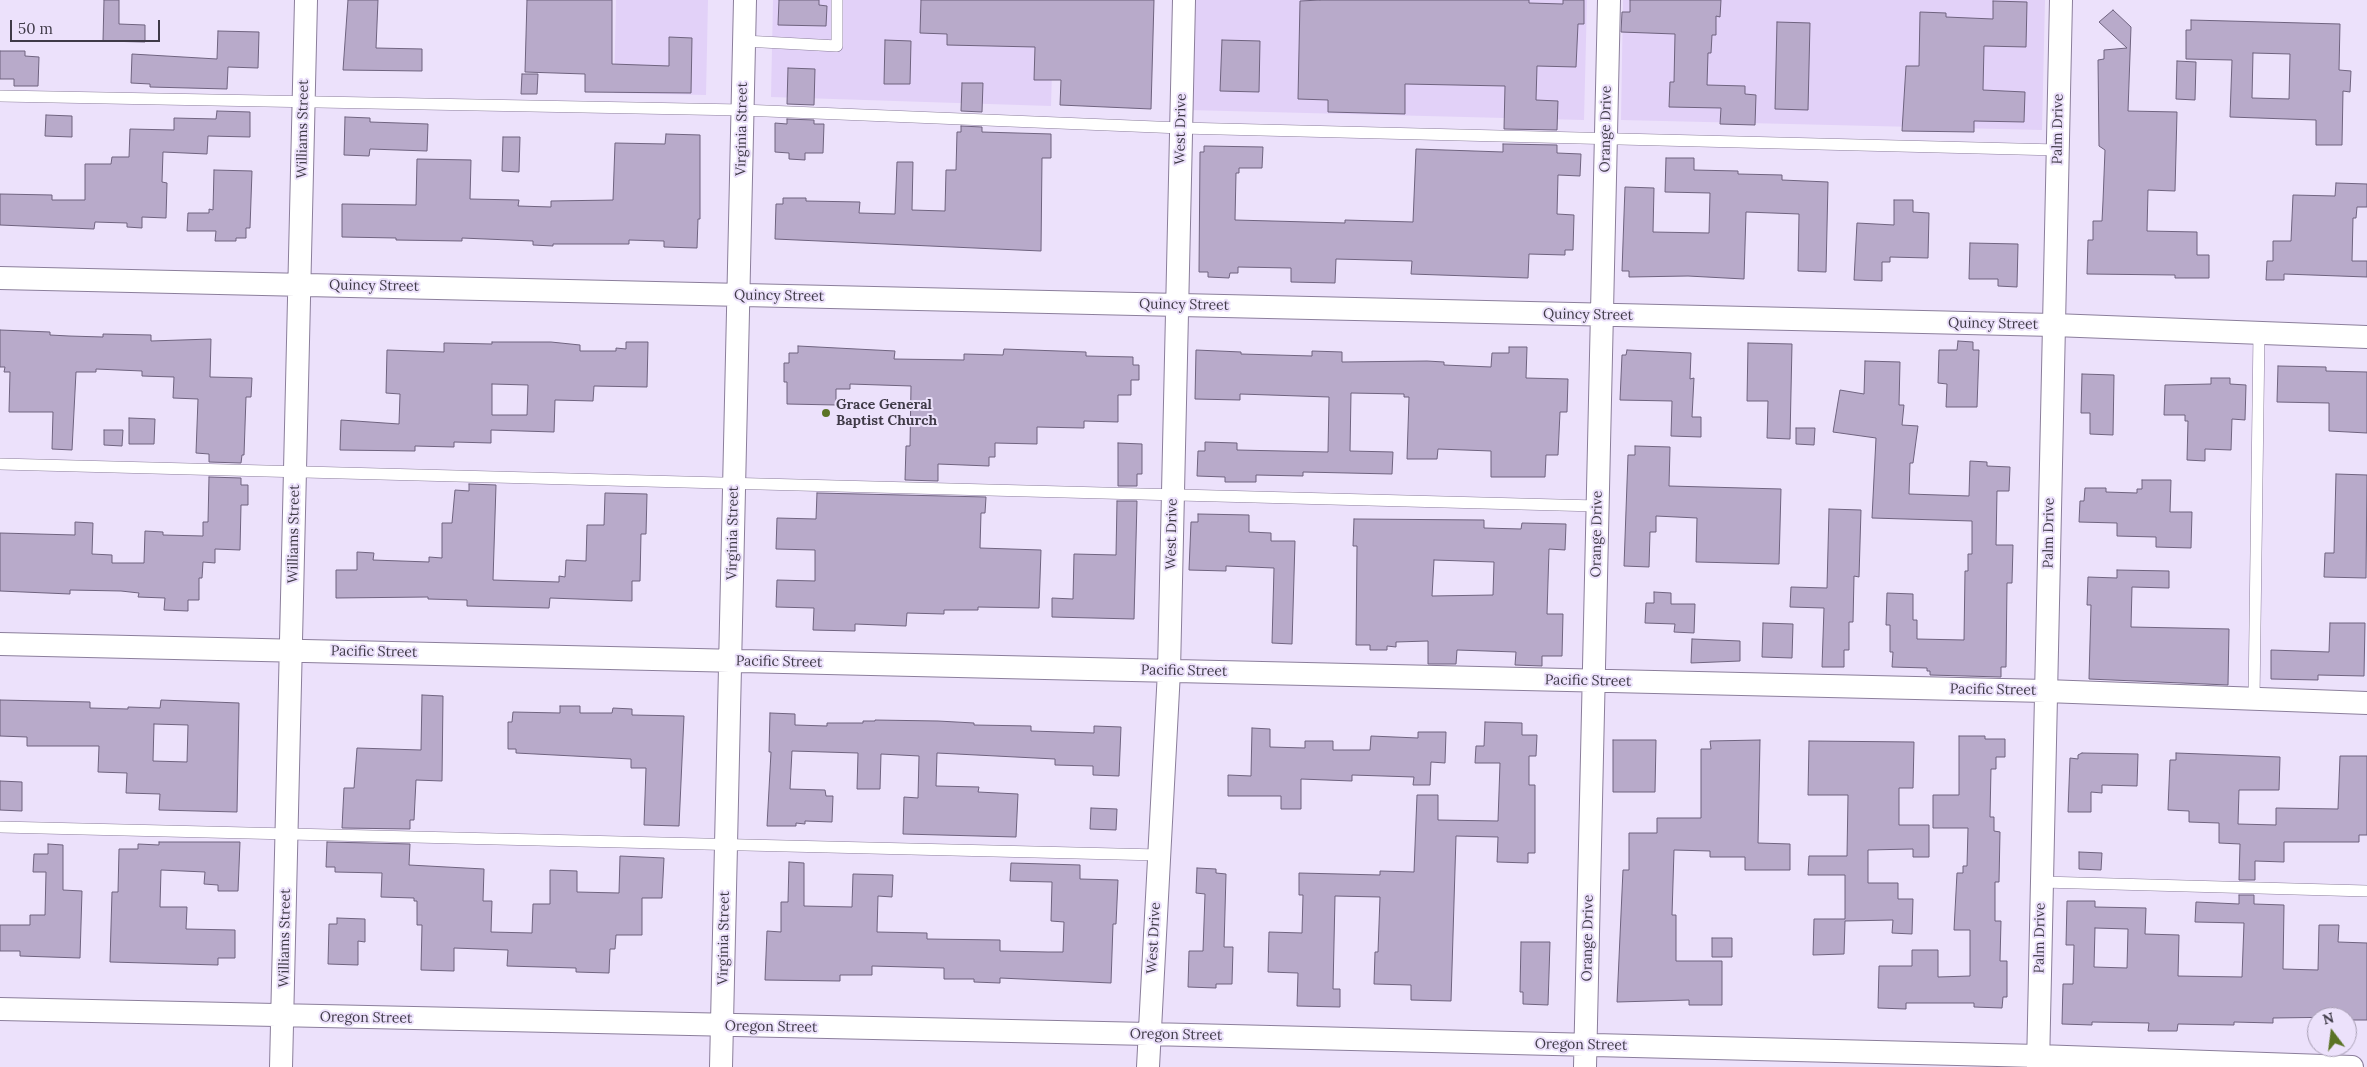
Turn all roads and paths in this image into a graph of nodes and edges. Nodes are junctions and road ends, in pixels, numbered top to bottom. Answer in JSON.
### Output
{"nodes":[{"id":1,"x":306,"y":0,"type":"edge"},
{"id":2,"x":745,"y":0,"type":"edge"},
{"id":3,"x":837,"y":0,"type":"edge"},
{"id":4,"x":1184,"y":0,"type":"edge"},
{"id":5,"x":1609,"y":0,"type":"edge"},
{"id":6,"x":2061,"y":0,"type":"edge"},
{"id":7,"x":744,"y":41,"type":"junction"},
{"id":8,"x":0,"y":96,"type":"edge"},
{"id":9,"x":304,"y":102,"type":"junction"},
{"id":10,"x":742,"y":110,"type":"junction"},
{"id":11,"x":1181,"y":128,"type":"junction"},
{"id":12,"x":1606,"y":140,"type":"junction"},
{"id":13,"x":2058,"y":150,"type":"junction"},
{"id":14,"x":0,"y":278,"type":"edge"},
{"id":15,"x":299,"y":284,"type":"junction"},
{"id":16,"x":738,"y":295,"type":"junction"},
{"id":17,"x":1177,"y":305,"type":"junction"},
{"id":18,"x":1602,"y":315,"type":"junction"},
{"id":19,"x":2054,"y":325,"type":"junction"},
{"id":20,"x":2259,"y":333,"type":"junction"},
{"id":21,"x":2367,"y":337,"type":"edge"},
{"id":22,"x":0,"y":464,"type":"edge"},
{"id":23,"x":295,"y":472,"type":"junction"},
{"id":24,"x":734,"y":484,"type":"junction"},
{"id":25,"x":1173,"y":495,"type":"junction"},
{"id":26,"x":1598,"y":506,"type":"junction"},
{"id":27,"x":0,"y":644,"type":"edge"},
{"id":28,"x":291,"y":650,"type":"junction"},
{"id":29,"x":730,"y":661,"type":"junction"},
{"id":30,"x":1169,"y":671,"type":"junction"},
{"id":31,"x":1594,"y":681,"type":"junction"},
{"id":32,"x":2046,"y":691,"type":"junction"},
{"id":33,"x":2254,"y":699,"type":"junction"},
{"id":34,"x":2367,"y":703,"type":"edge"},
{"id":35,"x":0,"y":826,"type":"edge"},
{"id":36,"x":287,"y":832,"type":"junction"},
{"id":37,"x":726,"y":844,"type":"junction"},
{"id":38,"x":1159,"y":855,"type":"junction"},
{"id":39,"x":2042,"y":882,"type":"junction"},
{"id":40,"x":2367,"y":891,"type":"edge"},
{"id":41,"x":0,"y":1009,"type":"edge"},
{"id":42,"x":283,"y":1016,"type":"junction"},
{"id":43,"x":722,"y":1026,"type":"junction"},
{"id":44,"x":1149,"y":1034,"type":"junction"},
{"id":45,"x":1585,"y":1056,"type":"edge"},
{"id":46,"x":2038,"y":1062,"type":"edge"},
{"id":47,"x":281,"y":1067,"type":"edge"},
{"id":48,"x":721,"y":1067,"type":"edge"},
{"id":49,"x":1148,"y":1067,"type":"edge"},
{"id":50,"x":2352,"y":1067,"type":"edge"}],
"edges":[{"from":1,"to":9,"type":"street","name":"Williams Street"},
{"from":2,"to":7,"type":"street","name":"Virginia Street"},
{"from":3,"to":7,"type":"lane"},
{"from":4,"to":11,"type":"street","name":"West Drive"},
{"from":5,"to":12,"type":"street","name":"Orange Drive"},
{"from":6,"to":13,"type":"street","name":"Palm Drive"},
{"from":7,"to":10,"type":"street","name":"Virginia Street"},
{"from":8,"to":9,"type":"lane"},
{"from":9,"to":10,"type":"lane"},
{"from":9,"to":15,"type":"street","name":"Williams Street"},
{"from":10,"to":11,"type":"lane"},
{"from":10,"to":16,"type":"street","name":"Virginia Street"},
{"from":11,"to":12,"type":"lane"},
{"from":11,"to":17,"type":"street","name":"West Drive"},
{"from":12,"to":13,"type":"lane"},
{"from":12,"to":18,"type":"street","name":"Orange Drive"},
{"from":13,"to":19,"type":"street","name":"Palm Drive"},
{"from":14,"to":15,"type":"street","name":"Quincy Street"},
{"from":15,"to":16,"type":"street","name":"Quincy Street"},
{"from":15,"to":23,"type":"street","name":"Williams Street"},
{"from":16,"to":17,"type":"street","name":"Quincy Street"},
{"from":16,"to":24,"type":"street","name":"Virginia Street"},
{"from":17,"to":18,"type":"street","name":"Quincy Street"},
{"from":17,"to":25,"type":"street","name":"West Drive"},
{"from":18,"to":19,"type":"street","name":"Quincy Street"},
{"from":18,"to":26,"type":"street","name":"Orange Drive"},
{"from":19,"to":20,"type":"street","name":"Quincy Street"},
{"from":19,"to":32,"type":"street","name":"Palm Drive"},
{"from":20,"to":21,"type":"street","name":"Quincy Street"},
{"from":20,"to":33,"type":"lane"},
{"from":22,"to":23,"type":"lane"},
{"from":23,"to":24,"type":"lane"},
{"from":23,"to":28,"type":"street","name":"Williams Street"},
{"from":24,"to":25,"type":"lane"},
{"from":24,"to":29,"type":"street","name":"Virginia Street"},
{"from":25,"to":26,"type":"lane"},
{"from":25,"to":30,"type":"street","name":"West Drive"},
{"from":26,"to":31,"type":"street","name":"Orange Drive"},
{"from":27,"to":28,"type":"street","name":"Pacific Street"},
{"from":28,"to":29,"type":"street","name":"Pacific Street"},
{"from":28,"to":36,"type":"street","name":"Williams Street"},
{"from":29,"to":30,"type":"street","name":"Pacific Street"},
{"from":29,"to":37,"type":"street","name":"Virginia Street"},
{"from":30,"to":31,"type":"street","name":"Pacific Street"},
{"from":30,"to":38,"type":"street","name":"West Drive"},
{"from":31,"to":32,"type":"street","name":"Pacific Street"},
{"from":31,"to":45,"type":"street","name":"Orange Drive"},
{"from":32,"to":33,"type":"street","name":"Pacific Street"},
{"from":32,"to":39,"type":"street","name":"Palm Drive"},
{"from":33,"to":34,"type":"street","name":"Pacific Street"},
{"from":35,"to":36,"type":"lane"},
{"from":36,"to":37,"type":"lane"},
{"from":36,"to":42,"type":"street","name":"Williams Street"},
{"from":37,"to":38,"type":"lane"},
{"from":37,"to":43,"type":"street","name":"Virginia Street"},
{"from":38,"to":44,"type":"street","name":"West Drive"},
{"from":39,"to":40,"type":"lane"},
{"from":39,"to":46,"type":"street","name":"Palm Drive"},
{"from":41,"to":42,"type":"street","name":"Oregon Street"},
{"from":42,"to":43,"type":"street","name":"Oregon Street"},
{"from":42,"to":47,"type":"street","name":"Williams Street"},
{"from":43,"to":44,"type":"street","name":"Oregon Street"},
{"from":43,"to":48,"type":"street","name":"Virginia Street"},
{"from":44,"to":45,"type":"street","name":"Oregon Street"},
{"from":44,"to":49,"type":"street","name":"West Drive"},
{"from":45,"to":46,"type":"street","name":"Oregon Street"},
{"from":46,"to":50,"type":"street","name":"Oregon Street"}]}
